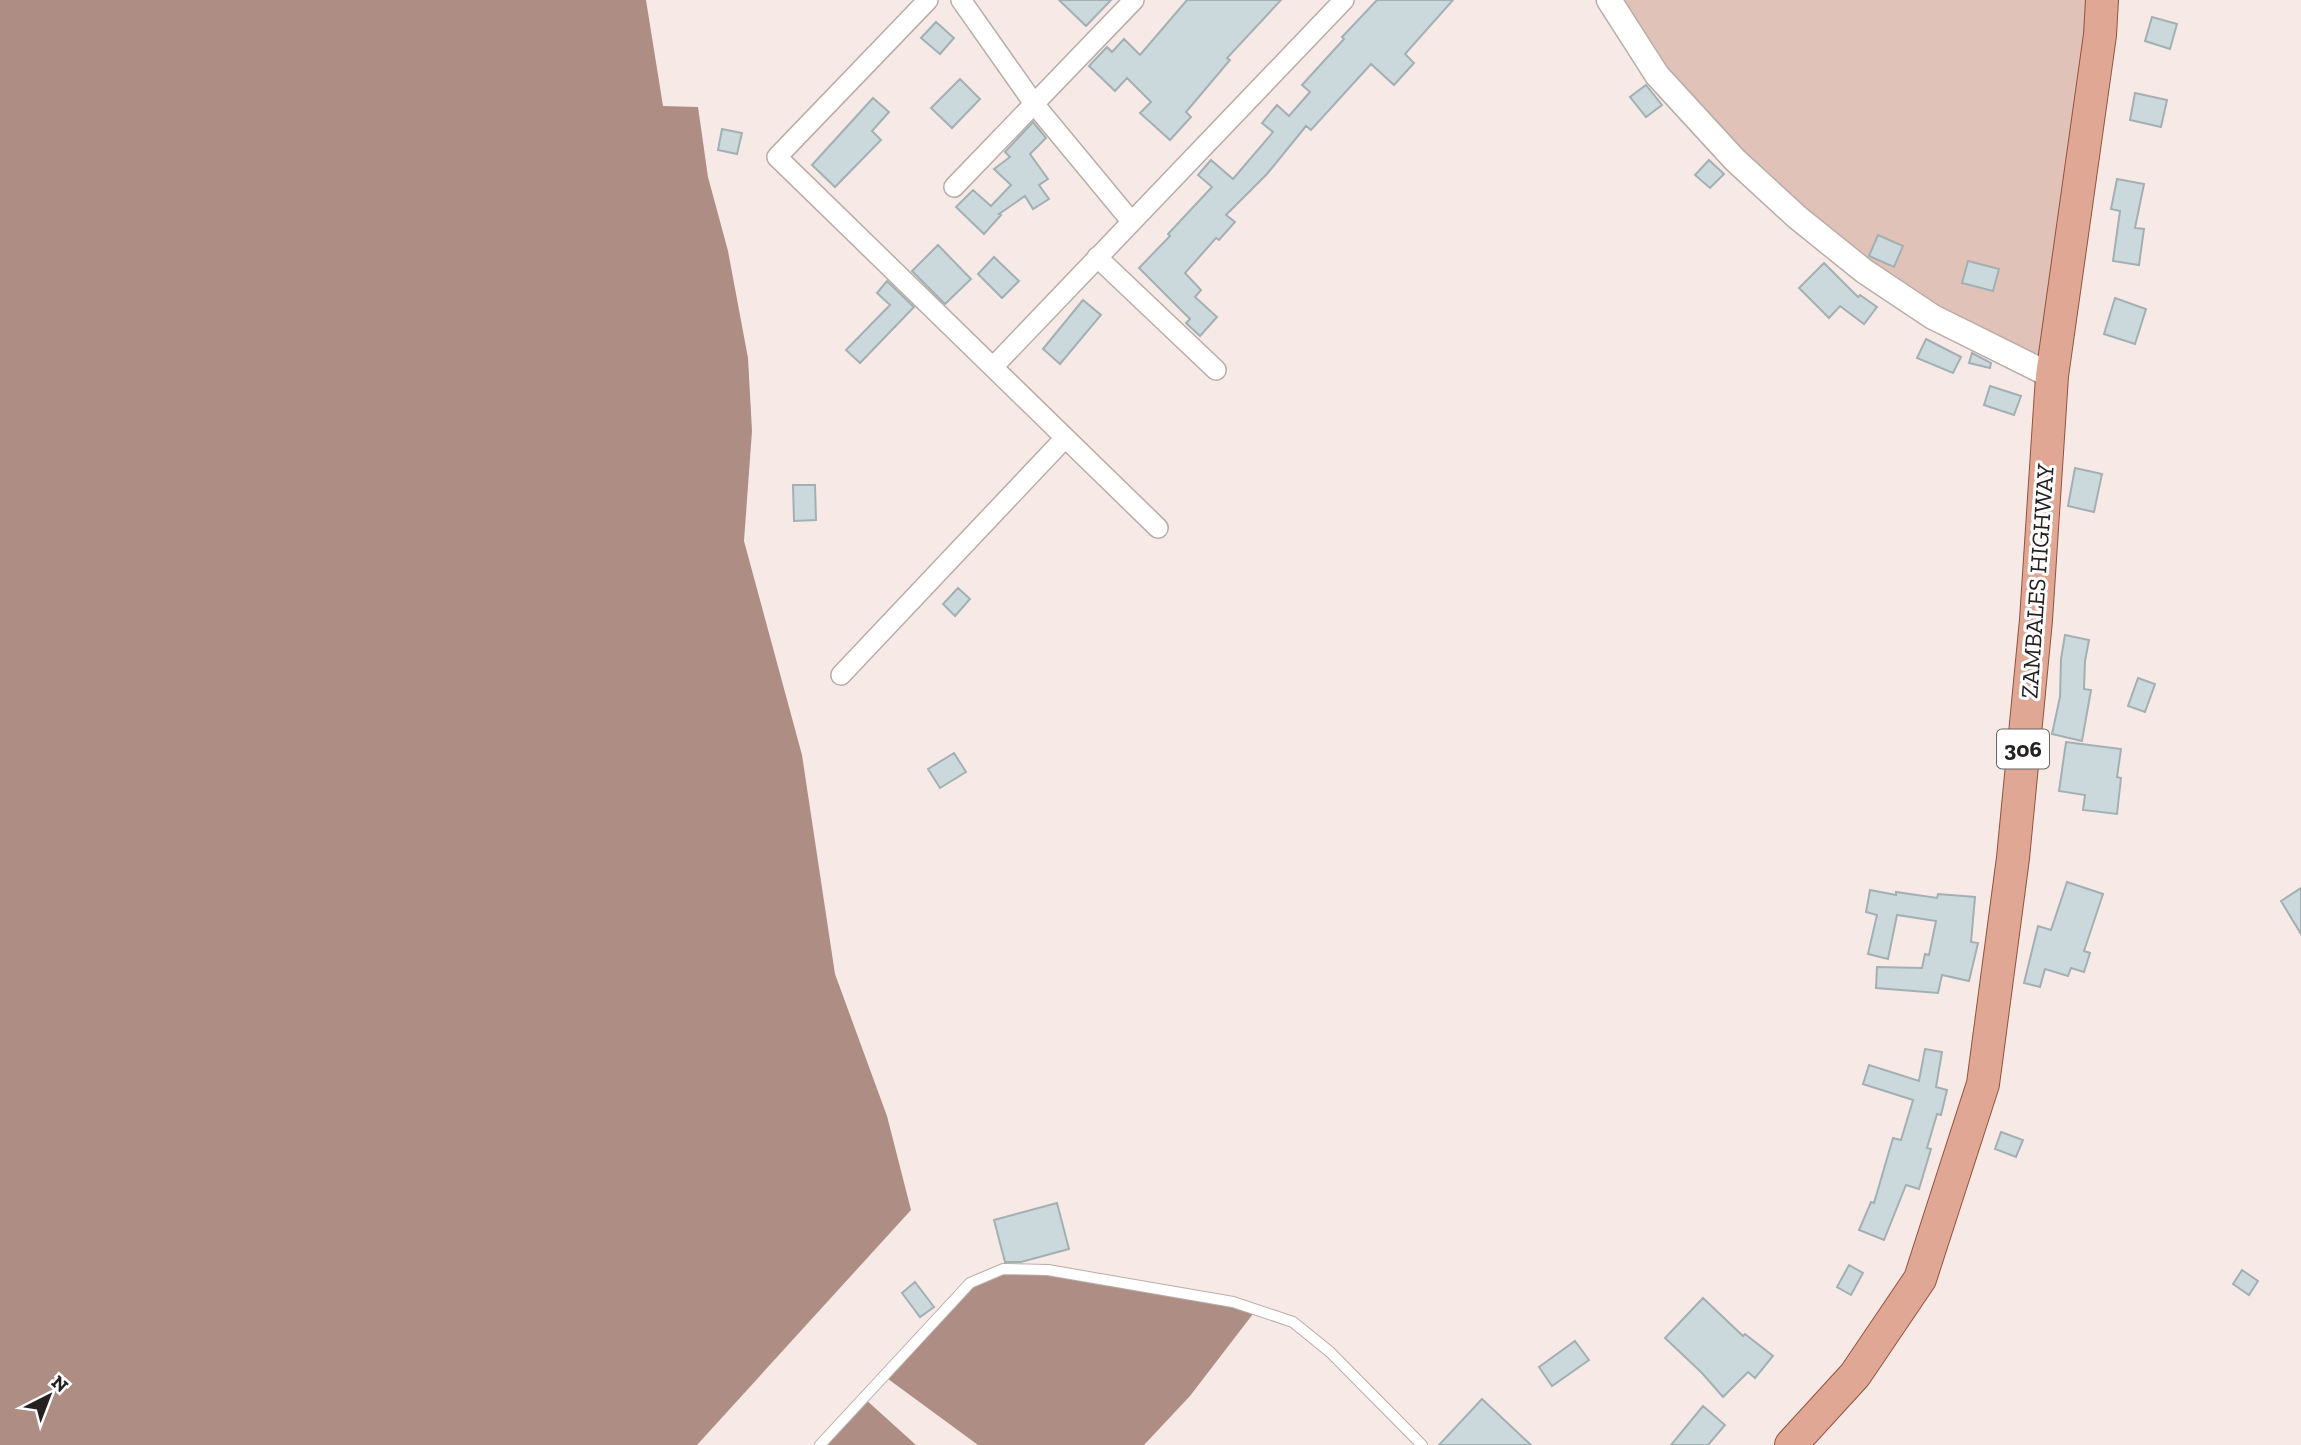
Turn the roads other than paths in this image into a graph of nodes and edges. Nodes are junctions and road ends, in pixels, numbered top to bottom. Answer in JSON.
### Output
{"nodes":[{"id":1,"x":928,"y":0,"type":"edge"},
{"id":2,"x":961,"y":0,"type":"edge"},
{"id":3,"x":1135,"y":0,"type":"edge"},
{"id":4,"x":1344,"y":0,"type":"edge"},
{"id":5,"x":1609,"y":0,"type":"edge"},
{"id":6,"x":2102,"y":0,"type":"edge"},
{"id":7,"x":1035,"y":105,"type":"junction"},
{"id":8,"x":954,"y":187,"type":"dead end"},
{"id":9,"x":1130,"y":221,"type":"junction"},
{"id":10,"x":1097,"y":257,"type":"junction"},
{"id":11,"x":993,"y":367,"type":"junction"},
{"id":12,"x":1216,"y":370,"type":"dead end"},
{"id":13,"x":2052,"y":376,"type":"junction"},
{"id":14,"x":1065,"y":438,"type":"junction"},
{"id":15,"x":1158,"y":528,"type":"dead end"},
{"id":16,"x":841,"y":675,"type":"dead end"},
{"id":17,"x":820,"y":1445,"type":"edge"},
{"id":18,"x":1422,"y":1445,"type":"edge"},
{"id":19,"x":1791,"y":1445,"type":"edge"}],
"edges":[{"from":1,"to":11,"type":"street"},
{"from":2,"to":7,"type":"street"},
{"from":3,"to":7,"type":"street"},
{"from":4,"to":9,"type":"street"},
{"from":5,"to":13,"type":"street"},
{"from":6,"to":13,"type":"main road","name":"ZAMBALES HIGHWAY","number":"306"},
{"from":7,"to":8,"type":"street"},
{"from":7,"to":9,"type":"street"},
{"from":9,"to":10,"type":"street"},
{"from":10,"to":11,"type":"street"},
{"from":10,"to":12,"type":"street"},
{"from":11,"to":14,"type":"street"},
{"from":13,"to":19,"type":"main road","name":"ZAMBALES HIGHWAY","number":"306"},
{"from":14,"to":15,"type":"street"},
{"from":14,"to":16,"type":"street"},
{"from":17,"to":18,"type":"lane"}]}
